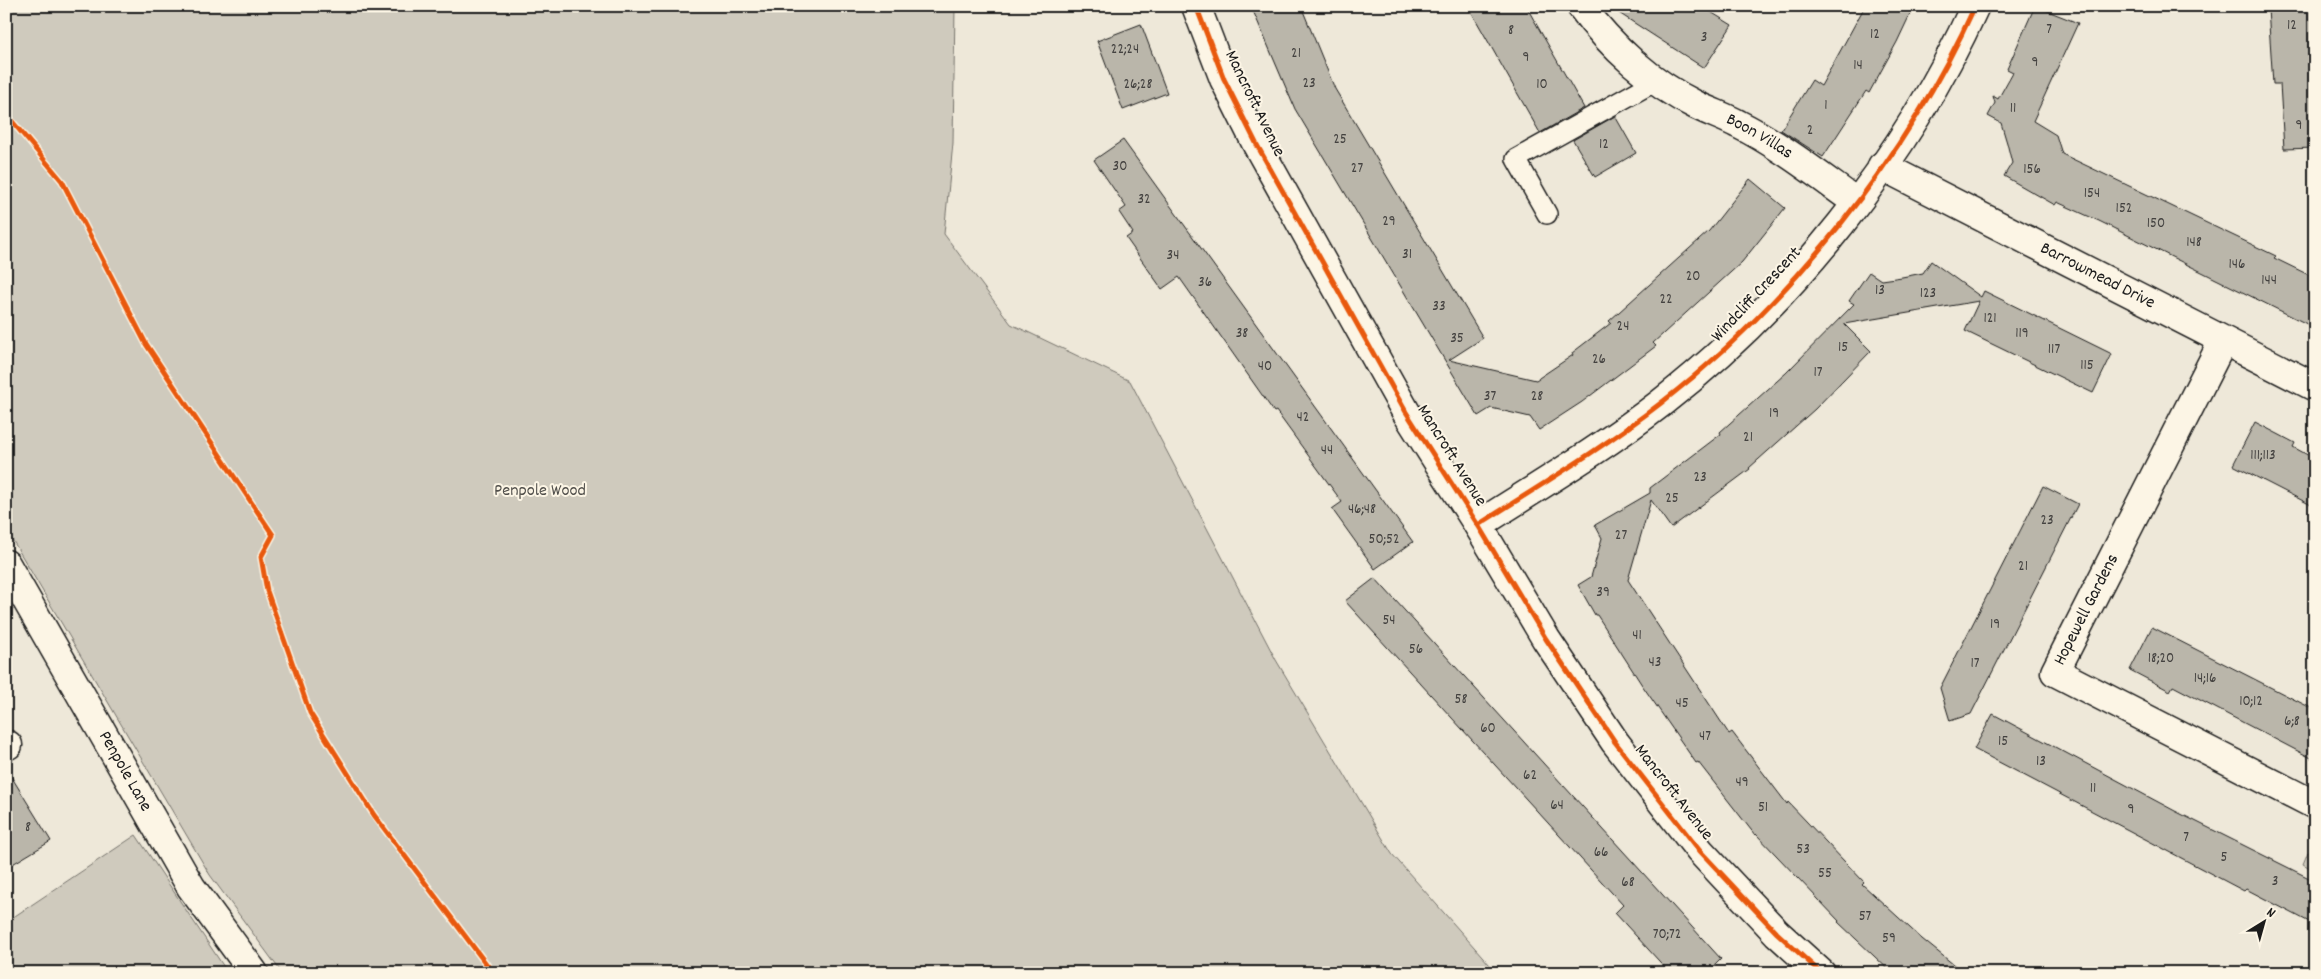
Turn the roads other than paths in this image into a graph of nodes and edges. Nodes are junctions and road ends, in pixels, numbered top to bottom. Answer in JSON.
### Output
{"nodes":[{"id":1,"x":1196,"y":6,"type":"edge"},
{"id":2,"x":1582,"y":6,"type":"edge"},
{"id":3,"x":1975,"y":6,"type":"edge"},
{"id":4,"x":1656,"y":81,"type":"junction"},
{"id":5,"x":1882,"y":166,"type":"junction"},
{"id":6,"x":1856,"y":202,"type":"junction"},
{"id":7,"x":1547,"y":214,"type":"dead end"},
{"id":8,"x":2223,"y":341,"type":"junction"},
{"id":9,"x":2315,"y":387,"type":"edge"},
{"id":10,"x":1478,"y":525,"type":"junction"},
{"id":11,"x":6,"y":564,"type":"edge"},
{"id":12,"x":2315,"y":805,"type":"edge"},
{"id":13,"x":254,"y":973,"type":"edge"},
{"id":14,"x":1821,"y":973,"type":"edge"}],
"edges":[{"from":1,"to":10,"type":"street","name":"Mancroft Avenue"},
{"from":2,"to":4,"type":"street","name":"Boon Villas"},
{"from":3,"to":5,"type":"street","name":"Windcliff Crescent"},
{"from":4,"to":6,"type":"street","name":"Boon Villas"},
{"from":4,"to":7,"type":"lane"},
{"from":5,"to":6,"type":"street","name":"Windcliff Crescent"},
{"from":5,"to":8,"type":"street","name":"Barrowmead Drive"},
{"from":6,"to":10,"type":"street","name":"Windcliff Crescent"},
{"from":8,"to":9,"type":"street","name":"Barrowmead Drive"},
{"from":8,"to":12,"type":"street","name":"Hopewell Gardens"},
{"from":10,"to":14,"type":"street","name":"Mancroft Avenue"},
{"from":11,"to":13,"type":"street","name":"Penpole Lane"}]}
